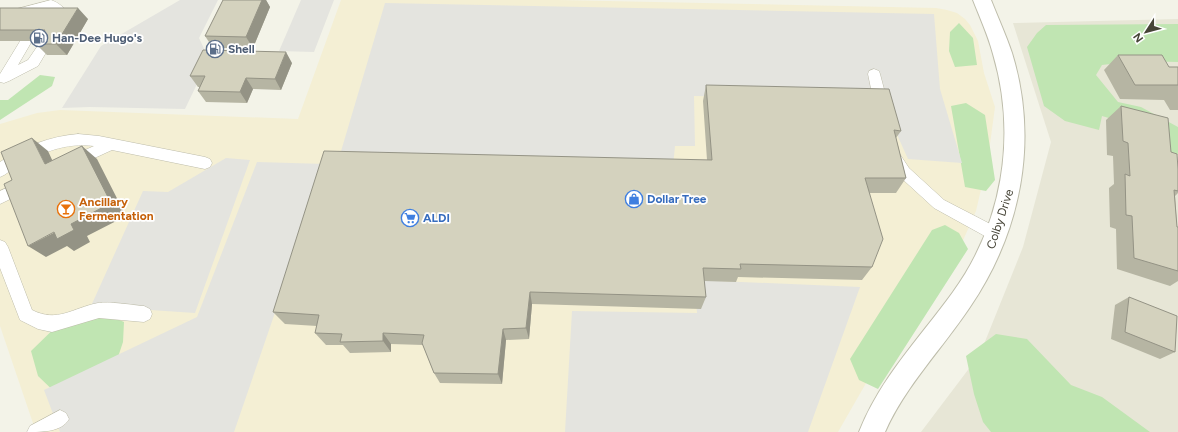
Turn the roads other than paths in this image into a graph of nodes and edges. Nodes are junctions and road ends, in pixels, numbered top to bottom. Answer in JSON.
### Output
{"nodes":[{"id":1,"x":982,"y":0,"type":"edge"},
{"id":2,"x":49,"y":7,"type":"edge"},
{"id":3,"x":61,"y":19,"type":"edge"},
{"id":4,"x":10,"y":20,"type":"edge"},
{"id":5,"x":41,"y":20,"type":"edge"},
{"id":6,"x":26,"y":41,"type":"edge"},
{"id":7,"x":46,"y":41,"type":"edge"},
{"id":8,"x":874,"y":74,"type":"dead end"},
{"id":9,"x":2,"y":75,"type":"edge"},
{"id":10,"x":885,"y":117,"type":"edge"},
{"id":11,"x":96,"y":139,"type":"junction"},
{"id":12,"x":111,"y":144,"type":"junction"},
{"id":13,"x":892,"y":146,"type":"edge"},
{"id":14,"x":205,"y":164,"type":"dead end"},
{"id":15,"x":0,"y":171,"type":"edge"},
{"id":16,"x":0,"y":187,"type":"edge"},
{"id":17,"x":0,"y":198,"type":"edge"},
{"id":18,"x":996,"y":235,"type":"junction"},
{"id":19,"x":0,"y":247,"type":"edge"},
{"id":20,"x":144,"y":314,"type":"dead end"},
{"id":21,"x":60,"y":419,"type":"dead end"},
{"id":22,"x":36,"y":432,"type":"edge"},
{"id":23,"x":872,"y":432,"type":"edge"}],
"edges":[{"from":1,"to":18,"type":"street","name":"Colby Drive"},
{"from":2,"to":5,"type":"lane"},
{"from":3,"to":4,"type":"lane"},
{"from":6,"to":9,"type":"lane"},
{"from":7,"to":9,"type":"lane"},
{"from":8,"to":10,"type":"lane"},
{"from":11,"to":12,"type":"lane"},
{"from":11,"to":12,"type":"lane"},
{"from":11,"to":15,"type":"lane"},
{"from":12,"to":14,"type":"lane"},
{"from":13,"to":18,"type":"lane"},
{"from":16,"to":17,"type":"lane"},
{"from":18,"to":23,"type":"street","name":"Colby Drive"},
{"from":19,"to":20,"type":"lane"},
{"from":21,"to":22,"type":"lane"}]}
